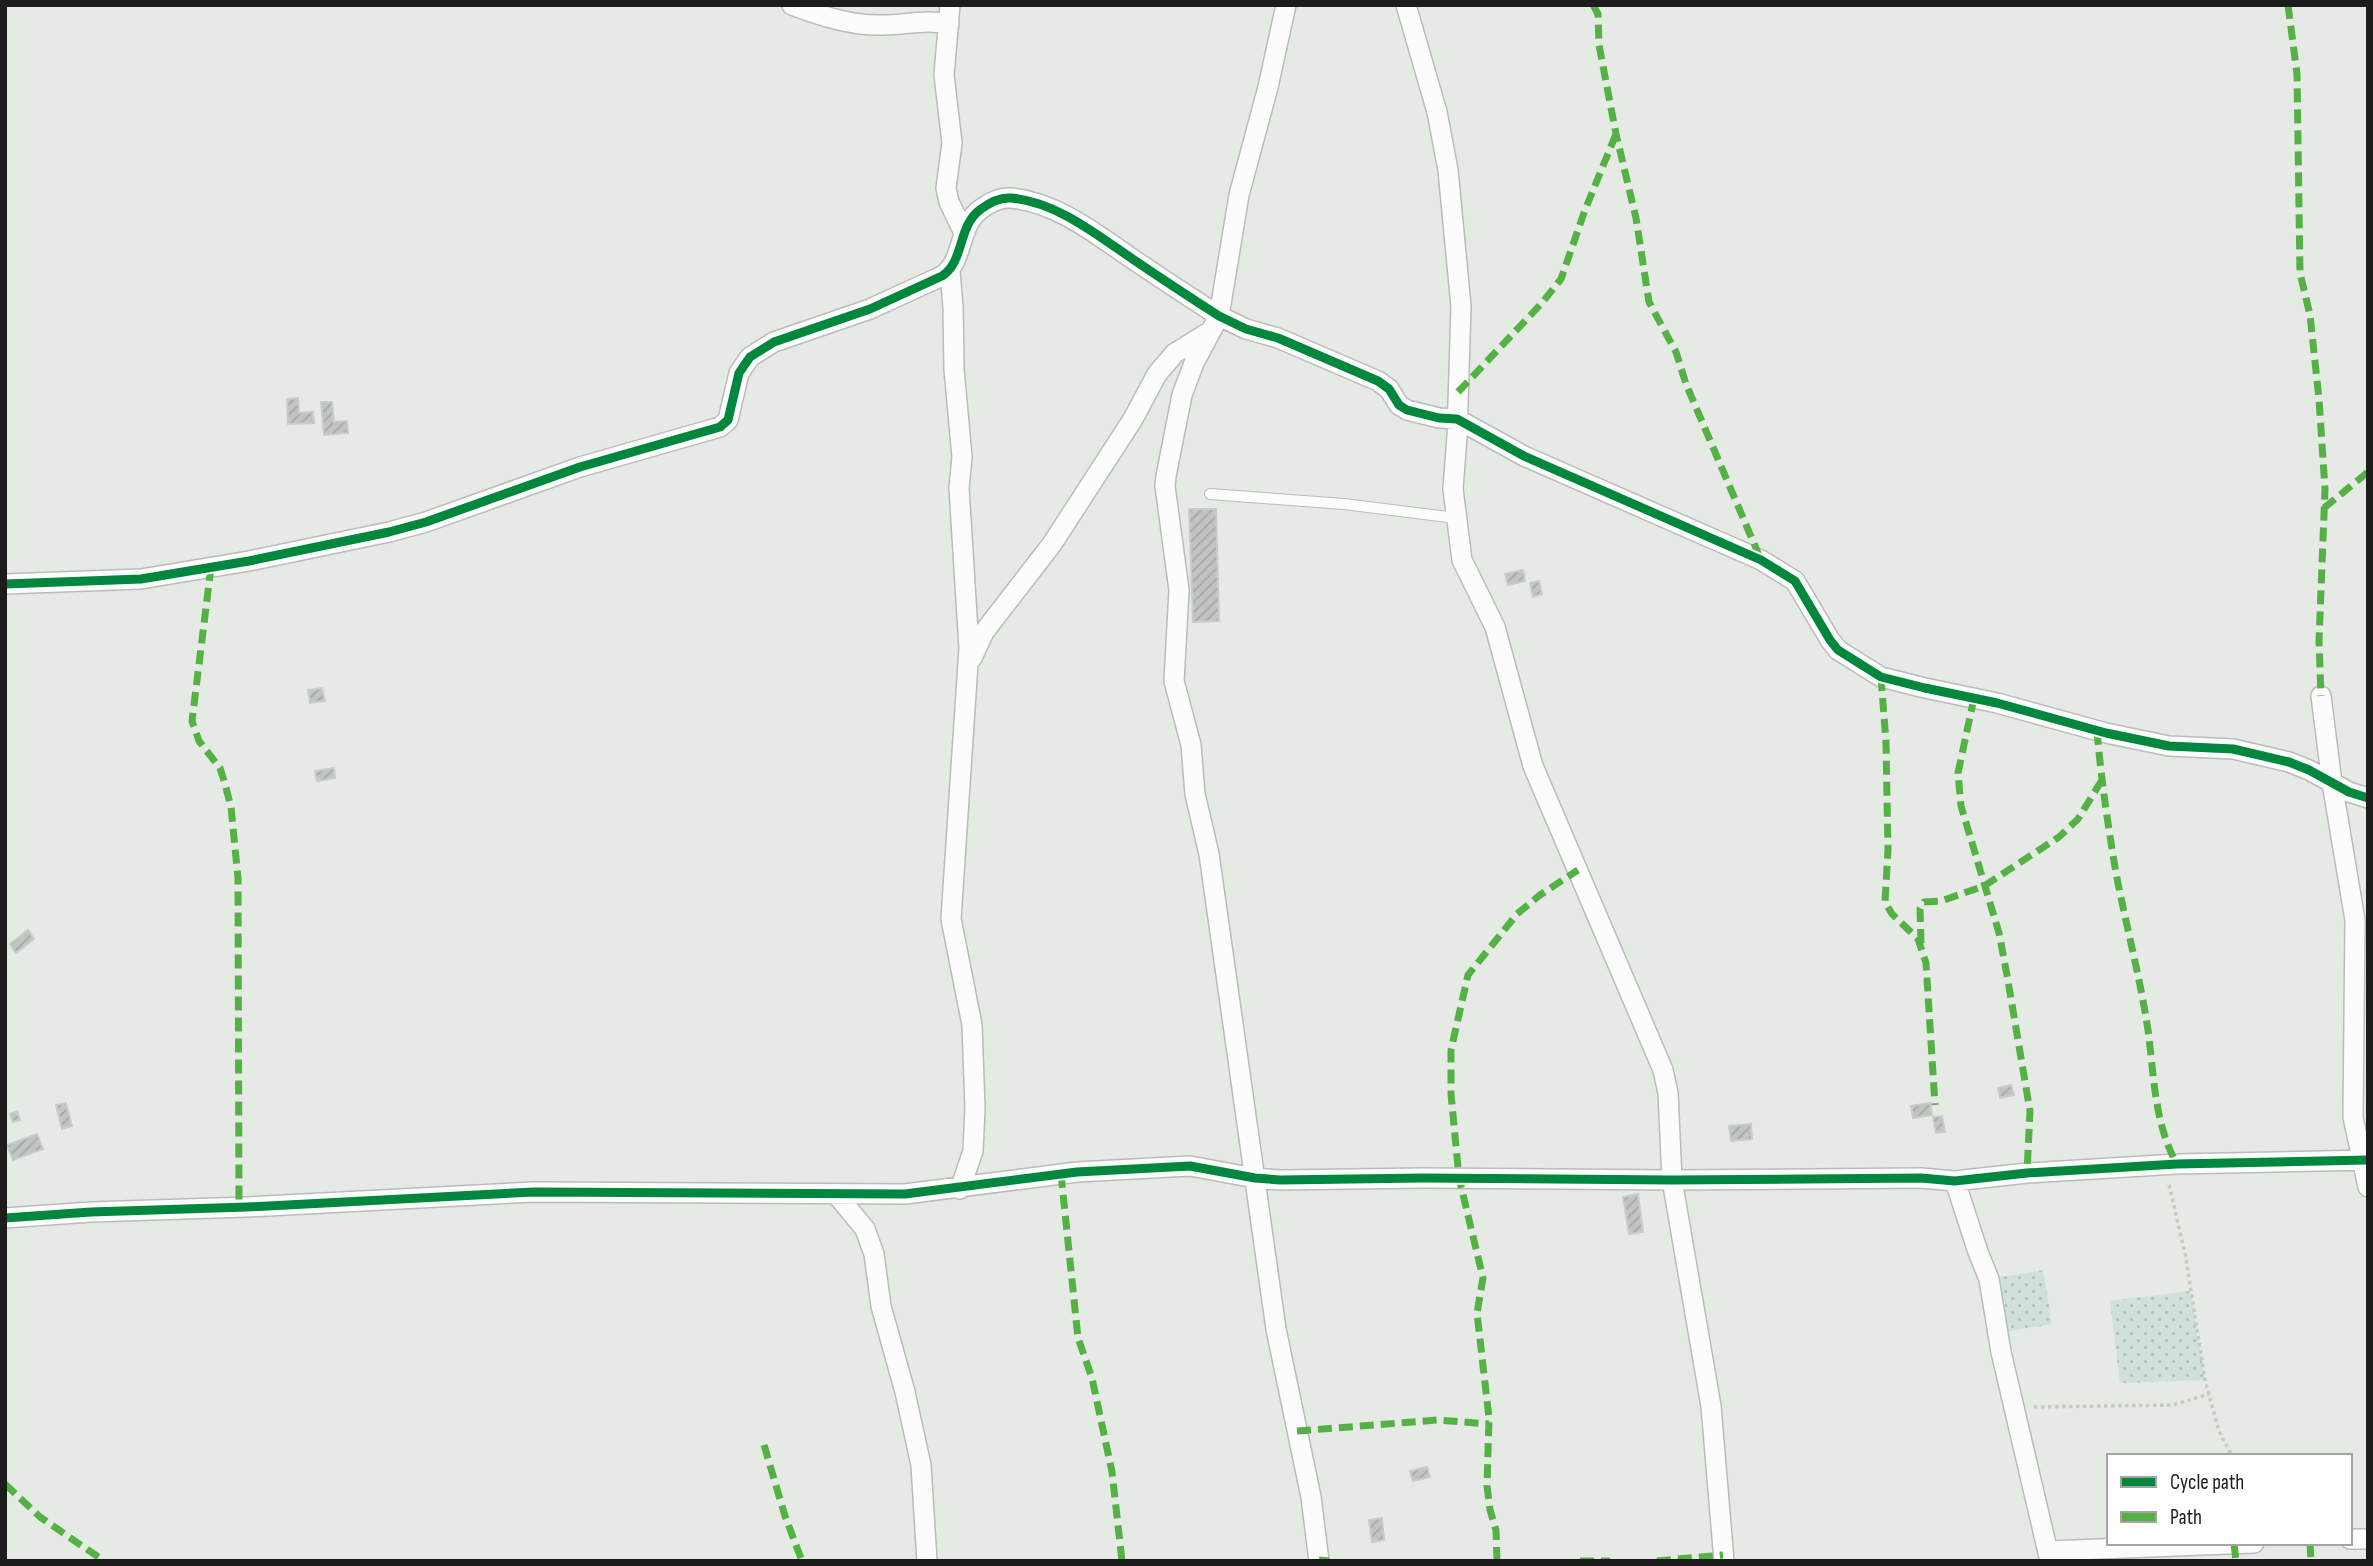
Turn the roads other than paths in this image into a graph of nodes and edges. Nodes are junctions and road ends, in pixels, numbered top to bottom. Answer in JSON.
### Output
{"nodes":[{"id":1,"x":792,"y":5,"type":"edge"},
{"id":2,"x":1286,"y":5,"type":"edge"},
{"id":3,"x":1406,"y":5,"type":"edge"},
{"id":4,"x":949,"y":15,"type":"edge"},
{"id":5,"x":964,"y":231,"type":"junction"},
{"id":6,"x":950,"y":271,"type":"junction"},
{"id":7,"x":1215,"y":323,"type":"junction"},
{"id":8,"x":1457,"y":419,"type":"junction"},
{"id":9,"x":1210,"y":494,"type":"dead end"},
{"id":10,"x":1456,"y":518,"type":"junction"},
{"id":11,"x":5,"y":584,"type":"edge"},
{"id":12,"x":967,"y":672,"type":"junction"},
{"id":13,"x":2321,"y":696,"type":"dead end"},
{"id":14,"x":2332,"y":783,"type":"junction"},
{"id":15,"x":2368,"y":798,"type":"edge"},
{"id":16,"x":2365,"y":1161,"type":"edge"},
{"id":17,"x":1255,"y":1178,"type":"junction"},
{"id":18,"x":1672,"y":1180,"type":"junction"},
{"id":19,"x":1955,"y":1181,"type":"junction"},
{"id":20,"x":2368,"y":1187,"type":"edge"},
{"id":21,"x":960,"y":1189,"type":"junction"},
{"id":22,"x":836,"y":1194,"type":"junction"},
{"id":23,"x":5,"y":1219,"type":"edge"},
{"id":24,"x":2222,"y":1545,"type":"edge"},
{"id":25,"x":2049,"y":1556,"type":"edge"},
{"id":26,"x":927,"y":1561,"type":"edge"},
{"id":27,"x":1319,"y":1561,"type":"edge"},
{"id":28,"x":1724,"y":1561,"type":"edge"}],
"edges":[{"from":1,"to":4,"type":"street"},
{"from":2,"to":7,"type":"street"},
{"from":3,"to":8,"type":"street"},
{"from":4,"to":5,"type":"street"},
{"from":5,"to":6,"type":"street"},
{"from":5,"to":7,"type":"street"},
{"from":6,"to":11,"type":"street"},
{"from":6,"to":12,"type":"street"},
{"from":7,"to":8,"type":"street"},
{"from":7,"to":12,"type":"street"},
{"from":7,"to":17,"type":"street"},
{"from":8,"to":10,"type":"street"},
{"from":8,"to":14,"type":"street"},
{"from":9,"to":10,"type":"lane"},
{"from":10,"to":18,"type":"street"},
{"from":12,"to":21,"type":"street"},
{"from":13,"to":14,"type":"street"},
{"from":14,"to":15,"type":"street"},
{"from":14,"to":16,"type":"street"},
{"from":16,"to":19,"type":"street"},
{"from":16,"to":20,"type":"street"},
{"from":17,"to":18,"type":"street"},
{"from":17,"to":21,"type":"street"},
{"from":17,"to":27,"type":"street"},
{"from":18,"to":19,"type":"street"},
{"from":18,"to":28,"type":"street"},
{"from":19,"to":25,"type":"street"},
{"from":21,"to":22,"type":"street"},
{"from":22,"to":23,"type":"street"},
{"from":22,"to":26,"type":"street"},
{"from":24,"to":25,"type":"street"}]}
